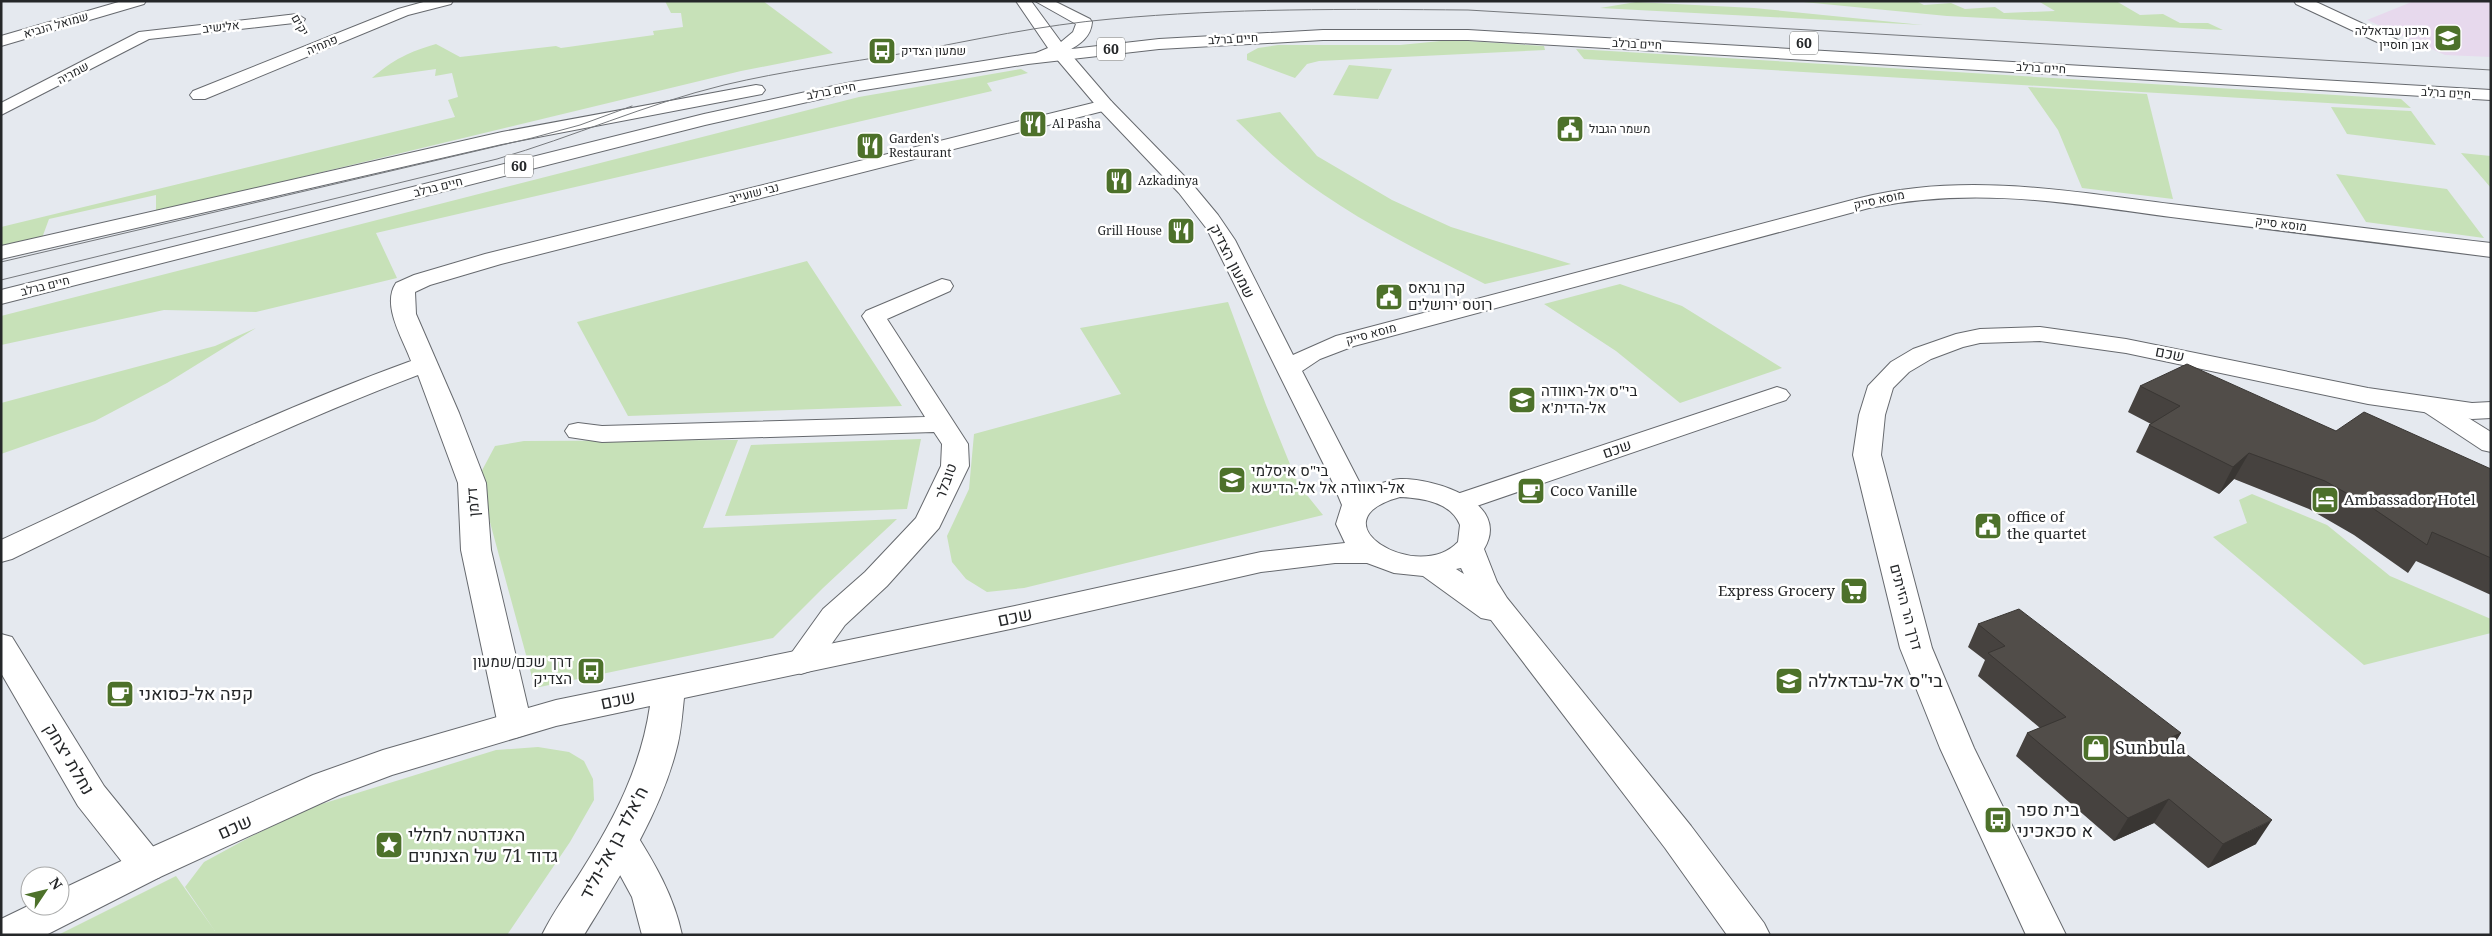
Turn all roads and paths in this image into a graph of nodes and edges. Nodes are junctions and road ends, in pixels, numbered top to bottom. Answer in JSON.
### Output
{"nodes":[{"id":1,"x":139,"y":1,"type":"edge"},
{"id":2,"x":287,"y":1,"type":"edge"},
{"id":3,"x":446,"y":1,"type":"edge"},
{"id":4,"x":1023,"y":1,"type":"edge"},
{"id":5,"x":2301,"y":1,"type":"edge"},
{"id":6,"x":1046,"y":2,"type":"edge"},
{"id":7,"x":297,"y":19,"type":"junction"},
{"id":8,"x":1151,"y":29,"type":"dead end"},
{"id":9,"x":145,"y":35,"type":"joint"},
{"id":10,"x":1080,"y":35,"type":"junction"},
{"id":11,"x":1,"y":40,"type":"edge"},
{"id":12,"x":2396,"y":45,"type":"dead end"},
{"id":13,"x":314,"y":49,"type":"junction"},
{"id":14,"x":1053,"y":50,"type":"junction"},
{"id":15,"x":2491,"y":82,"type":"edge"},
{"id":16,"x":199,"y":95,"type":"dead end"},
{"id":17,"x":2491,"y":96,"type":"edge"},
{"id":18,"x":1105,"y":105,"type":"junction"},
{"id":19,"x":1,"y":110,"type":"edge"},
{"id":20,"x":2491,"y":250,"type":"edge"},
{"id":21,"x":1,"y":254,"type":"edge"},
{"id":22,"x":942,"y":286,"type":"dead end"},
{"id":23,"x":404,"y":288,"type":"joint"},
{"id":24,"x":1,"y":297,"type":"edge"},
{"id":25,"x":425,"y":364,"type":"junction"},
{"id":26,"x":1288,"y":369,"type":"junction"},
{"id":27,"x":1776,"y":395,"type":"dead end"},
{"id":28,"x":1874,"y":406,"type":"joint"},
{"id":29,"x":2432,"y":406,"type":"junction"},
{"id":30,"x":2491,"y":410,"type":"edge"},
{"id":31,"x":942,"y":424,"type":"junction"},
{"id":32,"x":578,"y":431,"type":"dead end"},
{"id":33,"x":2491,"y":444,"type":"edge"},
{"id":34,"x":1458,"y":503,"type":"junction"},
{"id":35,"x":1354,"y":516,"type":"junction"},
{"id":36,"x":1469,"y":549,"type":"junction"},
{"id":37,"x":1,"y":552,"type":"edge"},
{"id":38,"x":1369,"y":553,"type":"junction"},
{"id":39,"x":1260,"y":562,"type":"junction"},
{"id":40,"x":1430,"y":567,"type":"junction"},
{"id":41,"x":1513,"y":627,"type":"junction"},
{"id":42,"x":1,"y":645,"type":"edge"},
{"id":43,"x":801,"y":662,"type":"junction"},
{"id":44,"x":669,"y":689,"type":"junction"},
{"id":45,"x":515,"y":725,"type":"junction"},
{"id":46,"x":620,"y":840,"type":"junction"},
{"id":47,"x":147,"y":866,"type":"junction"},
{"id":48,"x":7,"y":935,"type":"edge"},
{"id":49,"x":562,"y":935,"type":"edge"},
{"id":50,"x":662,"y":935,"type":"edge"},
{"id":51,"x":1750,"y":935,"type":"edge"},
{"id":52,"x":2046,"y":935,"type":"edge"}],
"edges":[{"from":1,"to":11,"type":"main road","name":"שמואל הנביא"},
{"from":2,"to":7,"type":"main road","name":"יקים"},
{"from":3,"to":13,"type":"main road","name":"פתחיה"},
{"from":4,"to":14,"type":"main road","name":"שמעון הצדיק"},
{"from":5,"to":12,"type":"main road"},
{"from":6,"to":10,"type":"main road"},
{"from":7,"to":9,"type":"main road","name":"אלישיב"},
{"from":7,"to":13,"type":"main road","name":"יקים"},
{"from":8,"to":15,"type":"main road","name":"חיים ברלב","number":"60"},
{"from":9,"to":19,"type":"main road","name":"שמריה"},
{"from":10,"to":14,"type":"main road"},
{"from":10,"to":14,"type":"main road","number":"60"},
{"from":13,"to":16,"type":"main road","name":"פתחיה"},
{"from":14,"to":17,"type":"main road","name":"חיים ברלב","number":"60"},
{"from":14,"to":18,"type":"main road","name":"שמעון הצדיק"},
{"from":14,"to":21,"type":"main road","name":"חיים ברלב","number":"60"},
{"from":14,"to":24,"type":"main road","name":"חיים ברלב","number":"60"},
{"from":18,"to":23,"type":"main road","name":"נבי שועייב"},
{"from":18,"to":26,"type":"main road","name":"שמעון הצדיק"},
{"from":20,"to":26,"type":"main road","name":"מוסא סייק"},
{"from":22,"to":31,"type":"main road","name":"טובלר"},
{"from":23,"to":25,"type":"main road","name":"דלמן"},
{"from":25,"to":37,"type":"main road"},
{"from":25,"to":45,"type":"main road","name":"דלמן"},
{"from":26,"to":35,"type":"main road","name":"שמעון הצדיק"},
{"from":27,"to":34,"type":"main road","name":"שכם"},
{"from":28,"to":29,"type":"main road","name":"שכם"},
{"from":28,"to":52,"type":"main road","name":"דרך הר הזיתים"},
{"from":29,"to":30,"type":"main road","name":"שכם"},
{"from":29,"to":33,"type":"main road"},
{"from":31,"to":32,"type":"main road"},
{"from":31,"to":43,"type":"main road","name":"טובלר"},
{"from":34,"to":35,"type":"main road"},
{"from":34,"to":36,"type":"main road"},
{"from":35,"to":38,"type":"main road"},
{"from":35,"to":39,"type":"main road","name":"שכם"},
{"from":36,"to":40,"type":"main road"},
{"from":36,"to":41,"type":"main road"},
{"from":38,"to":39,"type":"main road","name":"שכם"},
{"from":38,"to":40,"type":"main road"},
{"from":39,"to":43,"type":"main road","name":"שכם"},
{"from":40,"to":41,"type":"main road"},
{"from":41,"to":51,"type":"main road"},
{"from":42,"to":47,"type":"main road","name":"נחלת יצחק"},
{"from":43,"to":44,"type":"main road","name":"שכם"},
{"from":44,"to":45,"type":"main road","name":"שכם"},
{"from":44,"to":46,"type":"main road","name":"ח'אלד בן אל-וליד"},
{"from":45,"to":47,"type":"main road","name":"שכם"},
{"from":46,"to":49,"type":"main road","name":"ח'אלד בן אל-וליד"},
{"from":46,"to":50,"type":"main road"},
{"from":47,"to":48,"type":"main road","name":"שכם"}]}
